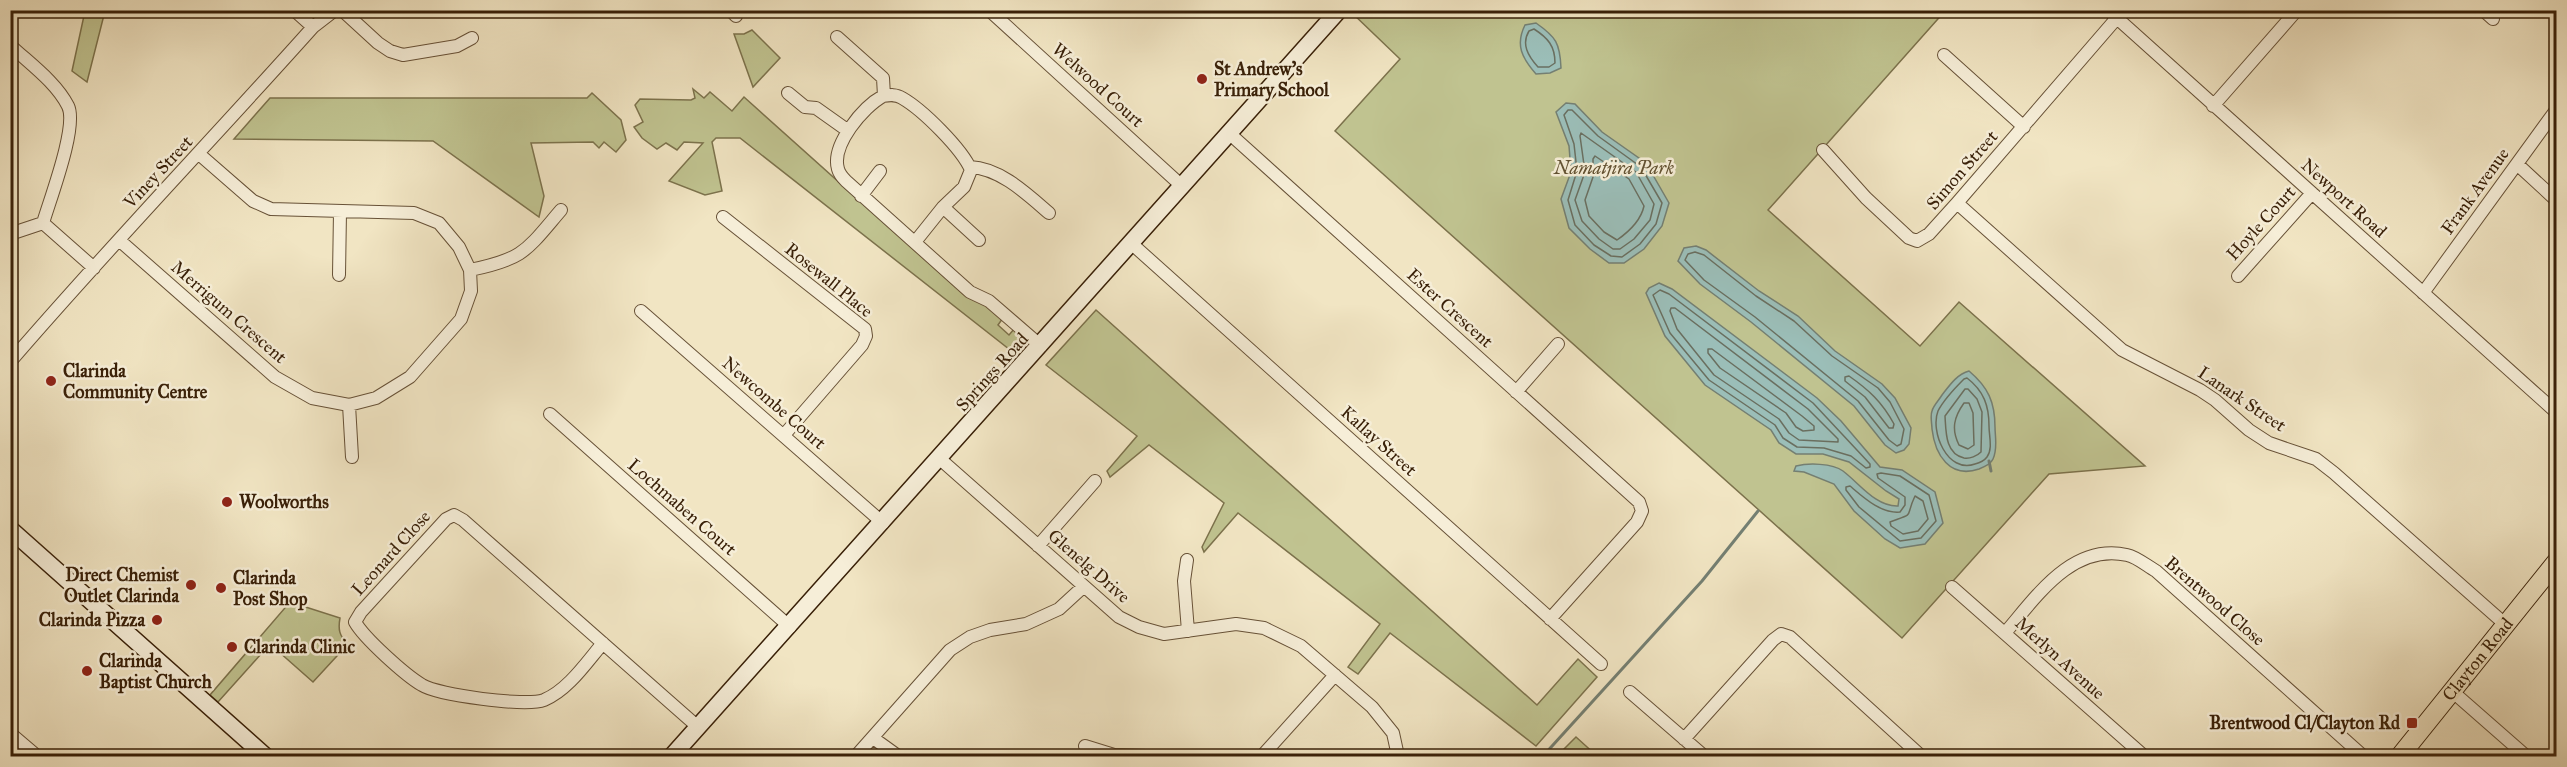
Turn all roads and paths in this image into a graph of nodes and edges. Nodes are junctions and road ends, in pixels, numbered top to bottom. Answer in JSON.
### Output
{"nodes":[{"id":1,"x":294,"y":10,"type":"edge"},
{"id":2,"x":335,"y":10,"type":"edge"},
{"id":3,"x":342,"y":10,"type":"edge"},
{"id":4,"x":989,"y":10,"type":"edge"},
{"id":5,"x":2297,"y":10,"type":"edge"},
{"id":6,"x":2483,"y":10,"type":"edge"},
{"id":7,"x":1332,"y":13,"type":"edge"},
{"id":8,"x":2112,"y":15,"type":"edge"},
{"id":9,"x":2493,"y":19,"type":"dead end"},
{"id":10,"x":313,"y":27,"type":"junction"},
{"id":11,"x":837,"y":37,"type":"dead end"},
{"id":12,"x":472,"y":38,"type":"dead end"},
{"id":13,"x":10,"y":45,"type":"edge"},
{"id":14,"x":1944,"y":55,"type":"dead end"},
{"id":15,"x":788,"y":93,"type":"dead end"},
{"id":16,"x":884,"y":96,"type":"junction"},
{"id":17,"x":2213,"y":106,"type":"junction"},
{"id":18,"x":2556,"y":110,"type":"edge"},
{"id":19,"x":2024,"y":127,"type":"junction"},
{"id":20,"x":847,"y":130,"type":"junction"},
{"id":21,"x":1230,"y":134,"type":"junction"},
{"id":22,"x":1823,"y":150,"type":"dead end"},
{"id":23,"x":199,"y":154,"type":"junction"},
{"id":24,"x":2517,"y":164,"type":"junction"},
{"id":25,"x":970,"y":167,"type":"junction"},
{"id":26,"x":880,"y":171,"type":"dead end"},
{"id":27,"x":1183,"y":187,"type":"junction"},
{"id":28,"x":2312,"y":193,"type":"junction"},
{"id":29,"x":861,"y":196,"type":"junction"},
{"id":30,"x":2556,"y":200,"type":"edge"},
{"id":31,"x":1957,"y":203,"type":"junction"},
{"id":32,"x":943,"y":207,"type":"junction"},
{"id":33,"x":561,"y":210,"type":"dead end"},
{"id":34,"x":340,"y":212,"type":"junction"},
{"id":35,"x":1049,"y":213,"type":"dead end"},
{"id":36,"x":723,"y":217,"type":"dead end"},
{"id":37,"x":43,"y":223,"type":"junction"},
{"id":38,"x":10,"y":234,"type":"edge"},
{"id":39,"x":119,"y":240,"type":"junction"},
{"id":40,"x":979,"y":240,"type":"dead end"},
{"id":41,"x":915,"y":242,"type":"junction"},
{"id":42,"x":1132,"y":244,"type":"junction"},
{"id":43,"x":94,"y":268,"type":"junction"},
{"id":44,"x":470,"y":270,"type":"junction"},
{"id":45,"x":339,"y":274,"type":"dead end"},
{"id":46,"x":2238,"y":276,"type":"dead end"},
{"id":47,"x":2423,"y":293,"type":"junction"},
{"id":48,"x":641,"y":311,"type":"dead end"},
{"id":49,"x":1558,"y":344,"type":"dead end"},
{"id":50,"x":1041,"y":346,"type":"junction"},
{"id":51,"x":10,"y":362,"type":"edge"},
{"id":52,"x":1516,"y":392,"type":"junction"},
{"id":53,"x":350,"y":405,"type":"junction"},
{"id":54,"x":2556,"y":412,"type":"edge"},
{"id":55,"x":550,"y":414,"type":"dead end"},
{"id":56,"x":784,"y":435,"type":"junction"},
{"id":57,"x":352,"y":457,"type":"dead end"},
{"id":58,"x":940,"y":459,"type":"junction"},
{"id":59,"x":1095,"y":480,"type":"dead end"},
{"id":60,"x":883,"y":523,"type":"junction"},
{"id":61,"x":10,"y":529,"type":"edge"},
{"id":62,"x":10,"y":542,"type":"edge"},
{"id":63,"x":1038,"y":546,"type":"junction"},
{"id":64,"x":1187,"y":560,"type":"dead end"},
{"id":65,"x":2554,"y":571,"type":"edge"},
{"id":66,"x":1083,"y":587,"type":"junction"},
{"id":67,"x":1953,"y":587,"type":"dead end"},
{"id":68,"x":1550,"y":619,"type":"junction"},
{"id":69,"x":2506,"y":625,"type":"junction"},
{"id":70,"x":790,"y":627,"type":"junction"},
{"id":71,"x":1188,"y":632,"type":"junction"},
{"id":72,"x":2005,"y":633,"type":"junction"},
{"id":73,"x":603,"y":643,"type":"junction"},
{"id":74,"x":1601,"y":664,"type":"dead end"},
{"id":75,"x":1335,"y":675,"type":"junction"},
{"id":76,"x":1630,"y":692,"type":"dead end"},
{"id":77,"x":2452,"y":692,"type":"junction"},
{"id":78,"x":698,"y":727,"type":"junction"},
{"id":79,"x":10,"y":733,"type":"edge"},
{"id":80,"x":873,"y":738,"type":"junction"},
{"id":81,"x":1684,"y":739,"type":"junction"},
{"id":82,"x":1085,"y":746,"type":"dead end"},
{"id":83,"x":37,"y":756,"type":"edge"},
{"id":84,"x":252,"y":756,"type":"edge"},
{"id":85,"x":265,"y":756,"type":"edge"},
{"id":86,"x":672,"y":756,"type":"edge"},
{"id":87,"x":856,"y":756,"type":"edge"},
{"id":88,"x":898,"y":756,"type":"edge"},
{"id":89,"x":1146,"y":756,"type":"edge"},
{"id":90,"x":1262,"y":756,"type":"edge"},
{"id":91,"x":1398,"y":756,"type":"edge"},
{"id":92,"x":1414,"y":756,"type":"edge"},
{"id":93,"x":1432,"y":756,"type":"edge"},
{"id":94,"x":1704,"y":756,"type":"edge"},
{"id":95,"x":1921,"y":756,"type":"edge"},
{"id":96,"x":2144,"y":756,"type":"edge"},
{"id":97,"x":2363,"y":756,"type":"edge"},
{"id":98,"x":2400,"y":756,"type":"edge"},
{"id":99,"x":2526,"y":756,"type":"edge"}],
"edges":[{"from":1,"to":10,"type":"street"},
{"from":2,"to":10,"type":"street","name":"Viney Street"},
{"from":3,"to":12,"type":"street"},
{"from":4,"to":27,"type":"street","name":"Welwood Court"},
{"from":5,"to":17,"type":"street"},
{"from":6,"to":9,"type":"street"},
{"from":7,"to":21,"type":"main road","name":"Springs Road"},
{"from":8,"to":17,"type":"street","name":"Newport Road"},
{"from":8,"to":19,"type":"street","name":"Simon Street"},
{"from":10,"to":23,"type":"street","name":"Viney Street"},
{"from":11,"to":16,"type":"street"},
{"from":13,"to":37,"type":"street"},
{"from":14,"to":19,"type":"street"},
{"from":15,"to":20,"type":"street"},
{"from":16,"to":20,"type":"street"},
{"from":16,"to":25,"type":"street"},
{"from":17,"to":28,"type":"street","name":"Newport Road"},
{"from":18,"to":24,"type":"street","name":"Frank Avenue"},
{"from":19,"to":31,"type":"street","name":"Simon Street"},
{"from":20,"to":29,"type":"street"},
{"from":21,"to":27,"type":"main road","name":"Springs Road"},
{"from":21,"to":52,"type":"street","name":"Ester Crescent"},
{"from":22,"to":31,"type":"street","name":"Simon Street"},
{"from":23,"to":34,"type":"street"},
{"from":23,"to":39,"type":"street","name":"Viney Street"},
{"from":24,"to":30,"type":"street"},
{"from":24,"to":47,"type":"street","name":"Frank Avenue"},
{"from":25,"to":32,"type":"street"},
{"from":25,"to":35,"type":"street"},
{"from":26,"to":29,"type":"street"},
{"from":27,"to":42,"type":"main road","name":"Springs Road"},
{"from":28,"to":46,"type":"street","name":"Hoyle Court"},
{"from":28,"to":47,"type":"street","name":"Newport Road"},
{"from":29,"to":41,"type":"street"},
{"from":31,"to":69,"type":"street","name":"Lanark Street"},
{"from":32,"to":40,"type":"street"},
{"from":32,"to":41,"type":"street"},
{"from":33,"to":44,"type":"street"},
{"from":34,"to":44,"type":"street"},
{"from":34,"to":45,"type":"street"},
{"from":36,"to":56,"type":"street","name":"Rosewall Place"},
{"from":37,"to":38,"type":"street"},
{"from":37,"to":43,"type":"street"},
{"from":39,"to":43,"type":"street","name":"Viney Street"},
{"from":39,"to":53,"type":"street","name":"Merrigum Crescent"},
{"from":41,"to":50,"type":"street"},
{"from":42,"to":50,"type":"main road","name":"Springs Road"},
{"from":42,"to":68,"type":"street","name":"Kallay Street"},
{"from":43,"to":51,"type":"street","name":"Viney Street"},
{"from":44,"to":53,"type":"street","name":"Merrigum Crescent"},
{"from":47,"to":54,"type":"street","name":"Newport Road"},
{"from":48,"to":56,"type":"street","name":"Newcombe Court"},
{"from":49,"to":52,"type":"street"},
{"from":50,"to":58,"type":"main road","name":"Springs Road"},
{"from":52,"to":68,"type":"street","name":"Ester Crescent"},
{"from":53,"to":57,"type":"street"},
{"from":55,"to":70,"type":"street","name":"Lochmaben Court"},
{"from":56,"to":60,"type":"street","name":"Newcombe Court"},
{"from":58,"to":60,"type":"main road","name":"Springs Road"},
{"from":58,"to":63,"type":"street","name":"Glenelg Drive"},
{"from":59,"to":63,"type":"street"},
{"from":60,"to":70,"type":"main road","name":"Springs Road"},
{"from":61,"to":85,"type":"main road"},
{"from":62,"to":84,"type":"main road"},
{"from":63,"to":66,"type":"street","name":"Glenelg Drive"},
{"from":64,"to":71,"type":"street"},
{"from":65,"to":69,"type":"main road","name":"Clayton Road"},
{"from":66,"to":71,"type":"street","name":"Glenelg Drive"},
{"from":66,"to":80,"type":"street"},
{"from":67,"to":72,"type":"street","name":"Merlyn Avenue"},
{"from":68,"to":74,"type":"street","name":"Kallay Street"},
{"from":69,"to":77,"type":"main road","name":"Clayton Road"},
{"from":70,"to":78,"type":"main road","name":"Springs Road"},
{"from":71,"to":75,"type":"street","name":"Glenelg Drive"},
{"from":72,"to":96,"type":"street","name":"Merlyn Avenue"},
{"from":72,"to":97,"type":"street","name":"Brentwood Close"},
{"from":73,"to":73,"type":"street","name":"Leonard Close"},
{"from":73,"to":78,"type":"street","name":"Leonard Close"},
{"from":75,"to":90,"type":"street"},
{"from":75,"to":91,"type":"street","name":"Glenelg Drive"},
{"from":76,"to":81,"type":"street"},
{"from":77,"to":98,"type":"main road","name":"Clayton Road"},
{"from":77,"to":99,"type":"street"},
{"from":78,"to":86,"type":"main road","name":"Springs Road"},
{"from":79,"to":83,"type":"street"},
{"from":80,"to":87,"type":"street"},
{"from":80,"to":88,"type":"street"},
{"from":81,"to":94,"type":"street"},
{"from":81,"to":95,"type":"street"},
{"from":82,"to":89,"type":"street"},
{"from":92,"to":93,"type":"street"}]}
